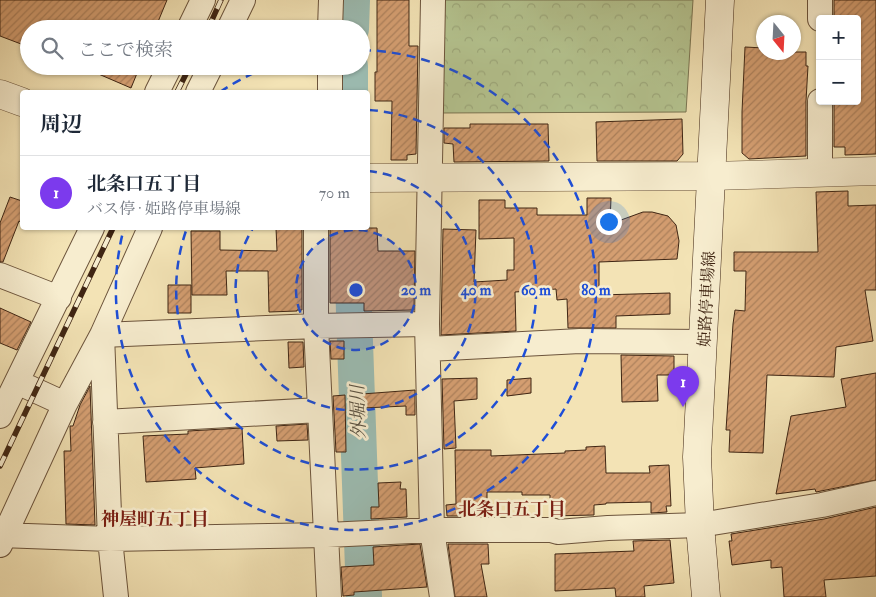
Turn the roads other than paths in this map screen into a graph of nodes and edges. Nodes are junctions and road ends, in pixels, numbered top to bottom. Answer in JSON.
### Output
{"nodes":[{"id":1,"x":203,"y":0,"type":"edge"},
{"id":2,"x":243,"y":0,"type":"edge"},
{"id":3,"x":331,"y":0,"type":"edge"},
{"id":4,"x":433,"y":0,"type":"edge"},
{"id":5,"x":720,"y":0,"type":"edge"},
{"id":6,"x":820,"y":0,"type":"edge"},
{"id":7,"x":820,"y":15,"type":"edge"},
{"id":8,"x":193,"y":20,"type":"edge"},
{"id":9,"x":233,"y":20,"type":"edge"},
{"id":10,"x":330,"y":20,"type":"edge"},
{"id":11,"x":166,"y":75,"type":"edge"},
{"id":12,"x":206,"y":75,"type":"edge"},
{"id":13,"x":330,"y":75,"type":"edge"},
{"id":14,"x":158,"y":90,"type":"edge"},
{"id":15,"x":199,"y":90,"type":"edge"},
{"id":16,"x":330,"y":90,"type":"edge"},
{"id":17,"x":0,"y":94,"type":"edge"},
{"id":18,"x":20,"y":101,"type":"edge"},
{"id":19,"x":820,"y":105,"type":"edge"},
{"id":20,"x":876,"y":171,"type":"edge"},
{"id":21,"x":820,"y":174,"type":"junction"},
{"id":22,"x":712,"y":176,"type":"junction"},
{"id":23,"x":370,"y":178,"type":"edge"},
{"id":24,"x":430,"y":178,"type":"junction"},
{"id":25,"x":91,"y":230,"type":"edge"},
{"id":26,"x":149,"y":230,"type":"edge"},
{"id":27,"x":316,"y":230,"type":"edge"},
{"id":28,"x":0,"y":275,"type":"edge"},
{"id":29,"x":59,"y":298,"type":"junction"},
{"id":30,"x":426,"y":324,"type":"junction"},
{"id":31,"x":316,"y":326,"type":"junction"},
{"id":32,"x":102,"y":335,"type":"junction"},
{"id":33,"x":704,"y":342,"type":"junction"},
{"id":34,"x":428,"y":349,"type":"junction"},
{"id":35,"x":7,"y":397,"type":"edge"},
{"id":36,"x":64,"y":404,"type":"junction"},
{"id":37,"x":319,"y":410,"type":"junction"},
{"id":38,"x":105,"y":422,"type":"junction"},
{"id":39,"x":876,"y":494,"type":"edge"},
{"id":40,"x":700,"y":525,"type":"junction"},
{"id":41,"x":432,"y":530,"type":"junction"},
{"id":42,"x":338,"y":535,"type":"junction"},
{"id":43,"x":1,"y":538,"type":"edge"},
{"id":44,"x":110,"y":538,"type":"junction"},
{"id":45,"x":116,"y":597,"type":"edge"},
{"id":46,"x":329,"y":597,"type":"edge"},
{"id":47,"x":442,"y":597,"type":"edge"},
{"id":48,"x":706,"y":597,"type":"edge"}],
"edges":[{"from":1,"to":8,"type":"street"},
{"from":2,"to":9,"type":"street"},
{"from":3,"to":10,"type":"street"},
{"from":4,"to":24,"type":"street"},
{"from":5,"to":22,"type":"main road","name":"姫路停車場線"},
{"from":6,"to":7,"type":"street"},
{"from":11,"to":14,"type":"street"},
{"from":12,"to":15,"type":"street"},
{"from":13,"to":16,"type":"street"},
{"from":17,"to":18,"type":"main road"},
{"from":19,"to":21,"type":"street"},
{"from":20,"to":21,"type":"main road"},
{"from":21,"to":22,"type":"main road"},
{"from":22,"to":24,"type":"main road"},
{"from":22,"to":33,"type":"main road","name":"姫路停車場線"},
{"from":23,"to":24,"type":"main road"},
{"from":24,"to":30,"type":"street"},
{"from":25,"to":29,"type":"street"},
{"from":26,"to":32,"type":"street"},
{"from":27,"to":31,"type":"street"},
{"from":28,"to":29,"type":"street"},
{"from":29,"to":35,"type":"street"},
{"from":30,"to":31,"type":"street"},
{"from":30,"to":34,"type":"street"},
{"from":31,"to":32,"type":"street"},
{"from":31,"to":37,"type":"street"},
{"from":32,"to":36,"type":"street"},
{"from":32,"to":38,"type":"street"},
{"from":33,"to":34,"type":"street"},
{"from":33,"to":40,"type":"main road","name":"姫路停車場線"},
{"from":34,"to":41,"type":"street"},
{"from":35,"to":36,"type":"street"},
{"from":36,"to":43,"type":"street"},
{"from":37,"to":38,"type":"street"},
{"from":37,"to":42,"type":"street"},
{"from":38,"to":44,"type":"street"},
{"from":39,"to":40,"type":"street"},
{"from":40,"to":41,"type":"street"},
{"from":40,"to":48,"type":"main road","name":"姫路停車場線"},
{"from":41,"to":42,"type":"street"},
{"from":41,"to":47,"type":"street"},
{"from":42,"to":44,"type":"street"},
{"from":42,"to":46,"type":"street"},
{"from":43,"to":44,"type":"street"},
{"from":44,"to":45,"type":"street"}]}
